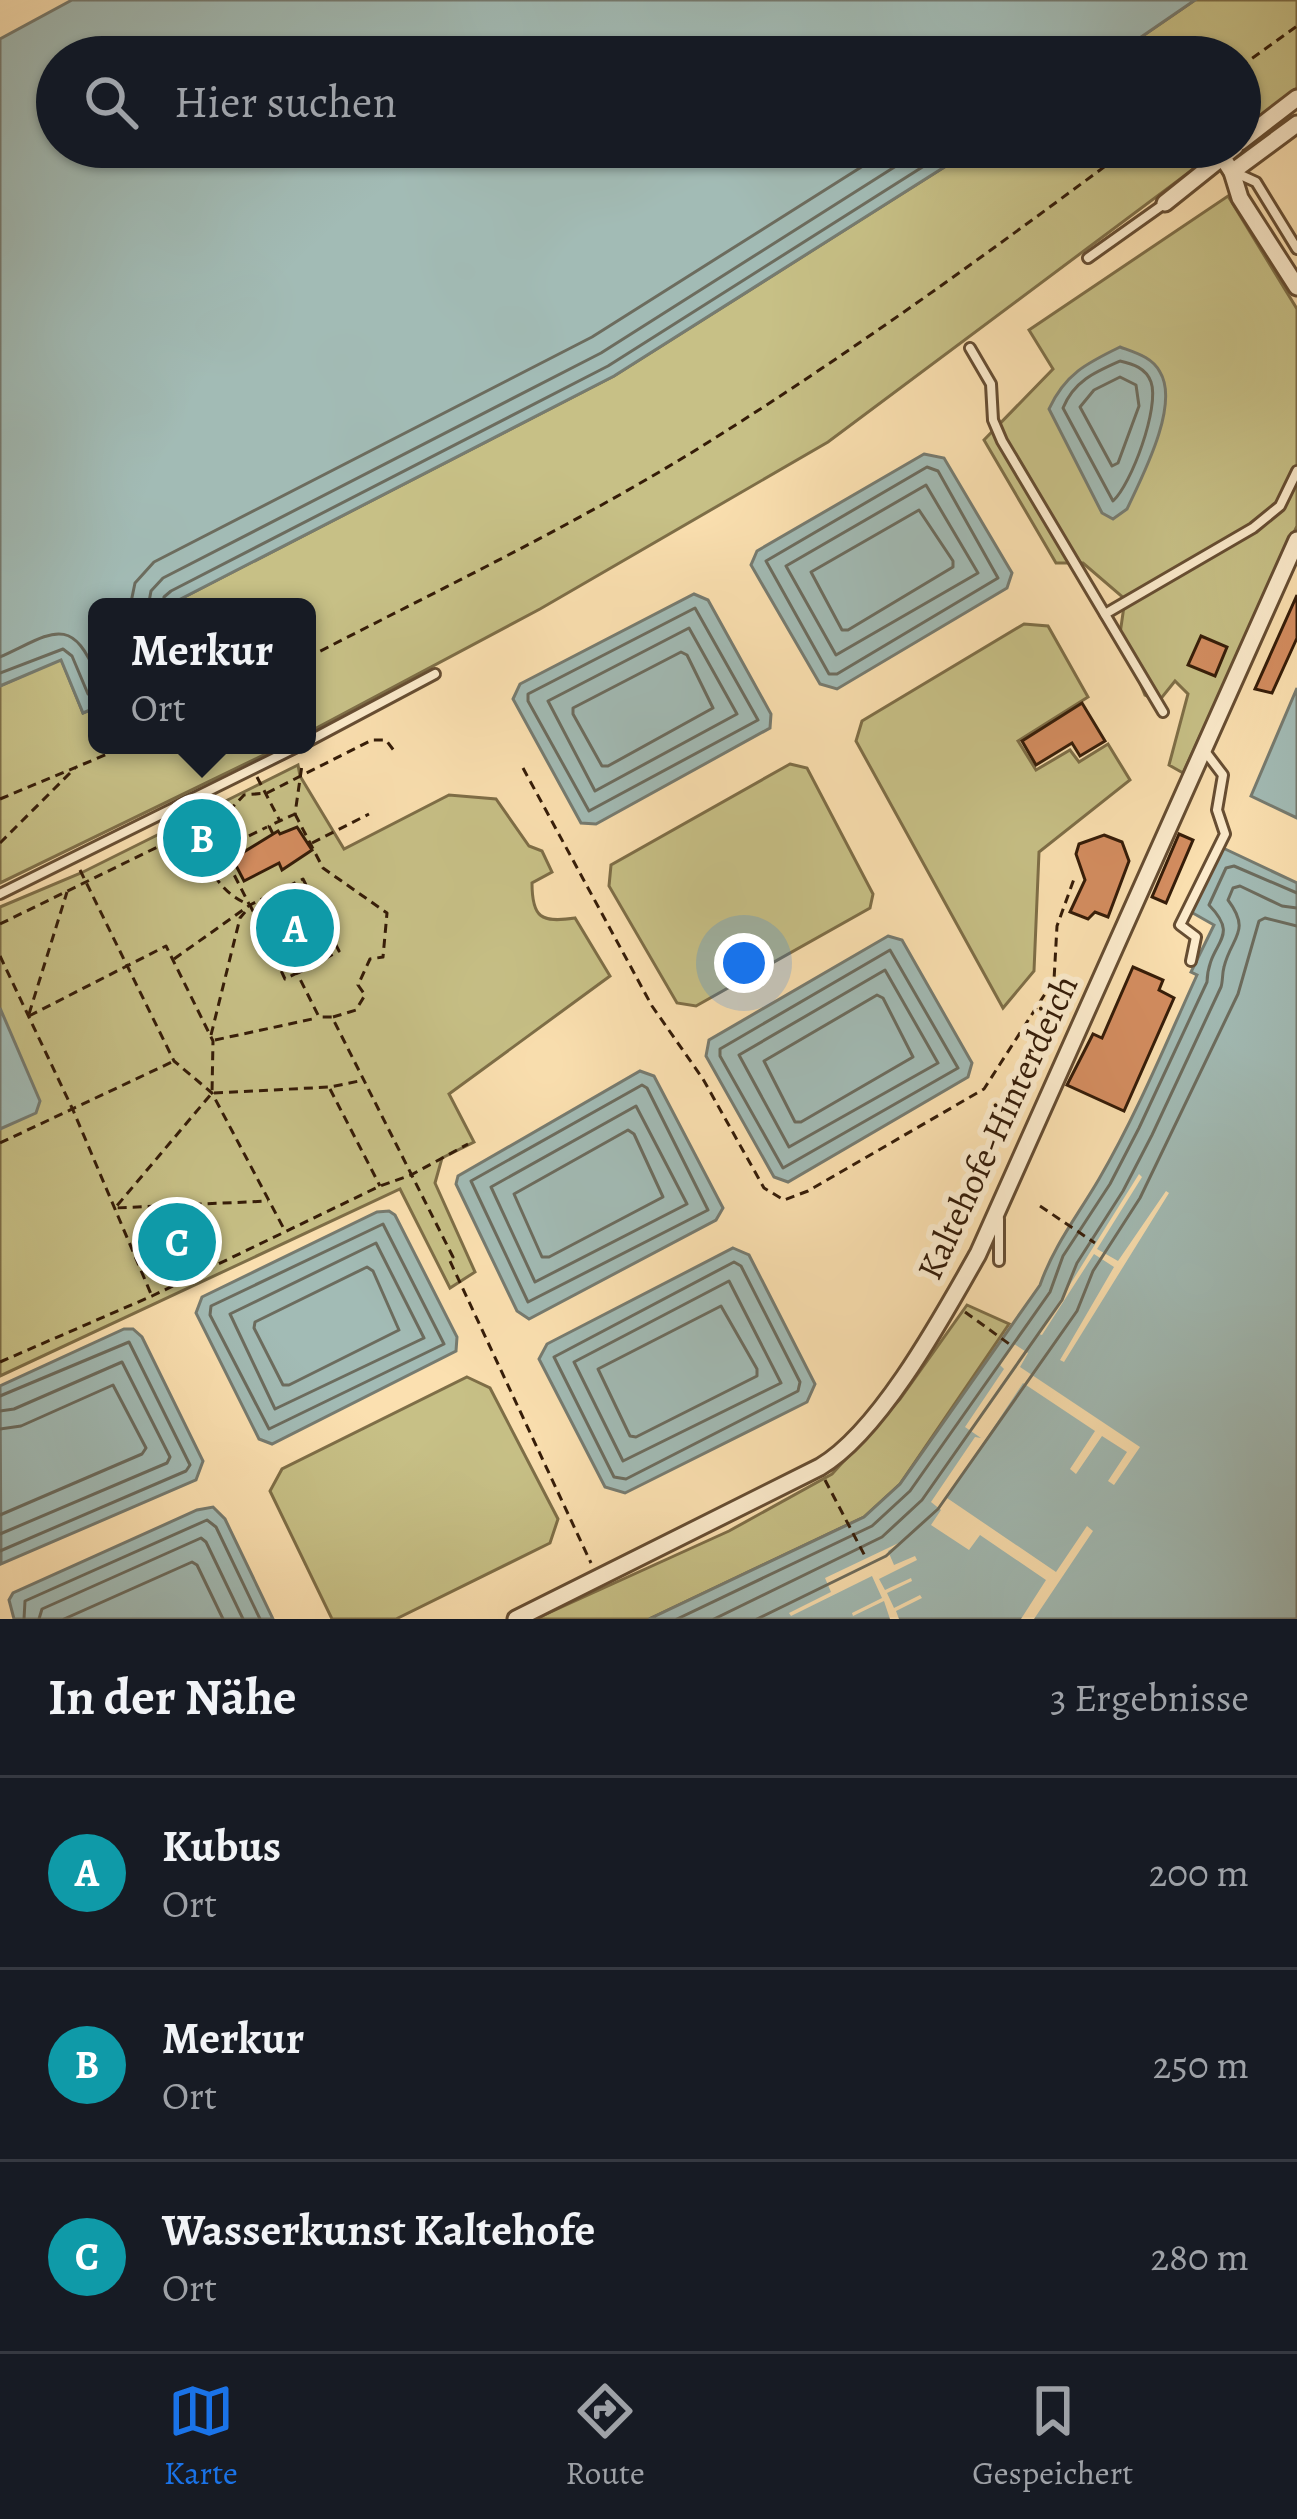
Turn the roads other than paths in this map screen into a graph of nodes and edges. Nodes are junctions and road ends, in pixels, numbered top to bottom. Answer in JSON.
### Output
{"nodes":[{"id":1,"x":1297,"y":98,"type":"edge"},
{"id":2,"x":1297,"y":124,"type":"edge"},
{"id":3,"x":1261,"y":130,"type":"edge"},
{"id":4,"x":1261,"y":141,"type":"edge"},
{"id":5,"x":1214,"y":168,"type":"edge"},
{"id":6,"x":1234,"y":168,"type":"edge"},
{"id":7,"x":1244,"y":168,"type":"edge"},
{"id":8,"x":1165,"y":203,"type":"joint"},
{"id":9,"x":1297,"y":249,"type":"edge"},
{"id":10,"x":1088,"y":258,"type":"dead end"},
{"id":11,"x":1297,"y":287,"type":"edge"},
{"id":12,"x":970,"y":348,"type":"dead end"},
{"id":13,"x":1297,"y":470,"type":"edge"},
{"id":14,"x":1297,"y":540,"type":"edge"},
{"id":15,"x":1105,"y":614,"type":"junction"},
{"id":16,"x":435,"y":674,"type":"dead end"},
{"id":17,"x":1163,"y":712,"type":"dead end"},
{"id":18,"x":316,"y":737,"type":"edge"},
{"id":19,"x":1203,"y":748,"type":"junction"},
{"id":20,"x":284,"y":754,"type":"edge"},
{"id":21,"x":0,"y":894,"type":"edge"},
{"id":22,"x":1191,"y":961,"type":"dead end"},
{"id":23,"x":998,"y":1205,"type":"junction"},
{"id":24,"x":999,"y":1261,"type":"dead end"},
{"id":25,"x":516,"y":1619,"type":"edge"}],
"edges":[{"from":1,"to":3,"type":"street"},
{"from":2,"to":4,"type":"street"},
{"from":5,"to":8,"type":"street"},
{"from":6,"to":11,"type":"street"},
{"from":7,"to":9,"type":"lane"},
{"from":8,"to":10,"type":"lane"},
{"from":12,"to":15,"type":"lane"},
{"from":13,"to":15,"type":"lane"},
{"from":14,"to":19,"type":"street","name":"Kaltehofe-Hinterdeich"},
{"from":15,"to":17,"type":"lane"},
{"from":16,"to":18,"type":"lane"},
{"from":19,"to":22,"type":"lane"},
{"from":19,"to":23,"type":"street","name":"Kaltehofe-Hinterdeich"},
{"from":20,"to":21,"type":"lane"},
{"from":23,"to":24,"type":"lane"},
{"from":23,"to":25,"type":"street","name":"Kaltehofe-Hinterdeich"}]}
